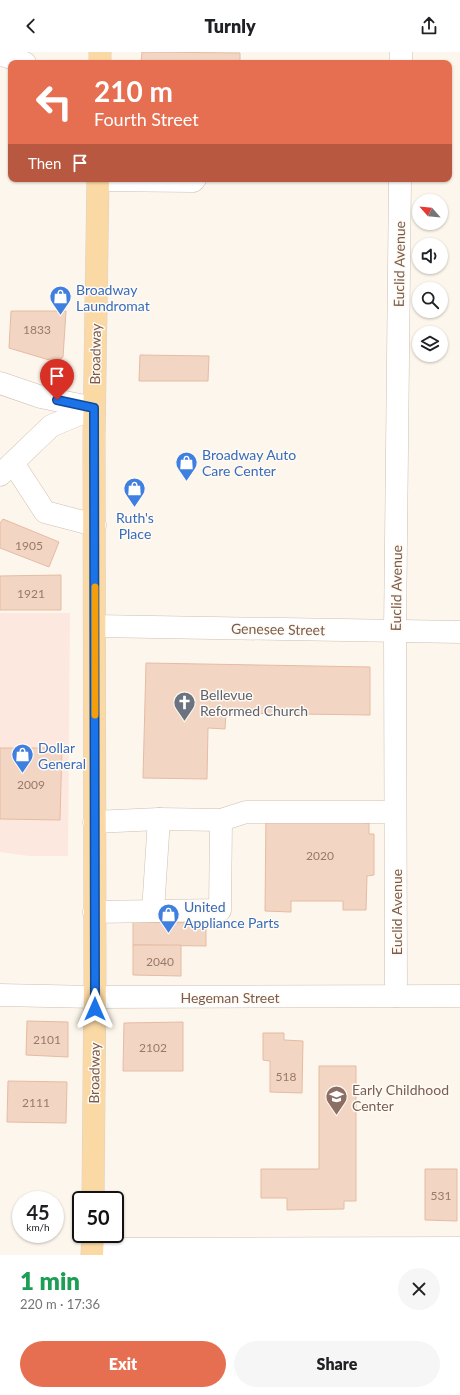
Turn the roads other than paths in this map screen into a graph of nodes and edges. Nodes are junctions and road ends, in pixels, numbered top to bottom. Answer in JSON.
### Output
{"nodes":[{"id":1,"x":0,"y":54,"type":"edge"},
{"id":2,"x":17,"y":60,"type":"edge"},
{"id":3,"x":98,"y":182,"type":"edge"},
{"id":4,"x":400,"y":182,"type":"edge"},
{"id":5,"x":0,"y":383,"type":"edge"},
{"id":6,"x":94,"y":408,"type":"junction"},
{"id":7,"x":6,"y":469,"type":"edge"},
{"id":8,"x":95,"y":525,"type":"junction"},
{"id":9,"x":95,"y":626,"type":"junction"},
{"id":10,"x":395,"y":630,"type":"junction"},
{"id":11,"x":460,"y":632,"type":"edge"},
{"id":12,"x":395,"y":812,"type":"junction"},
{"id":13,"x":159,"y":819,"type":"junction"},
{"id":14,"x":221,"y":820,"type":"junction"},
{"id":15,"x":94,"y":822,"type":"junction"},
{"id":16,"x":153,"y":911,"type":"junction"},
{"id":17,"x":94,"y":912,"type":"junction"},
{"id":18,"x":0,"y":995,"type":"edge"},
{"id":19,"x":396,"y":996,"type":"junction"},
{"id":20,"x":460,"y":996,"type":"edge"},
{"id":21,"x":95,"y":997,"type":"junction"},
{"id":22,"x":93,"y":1191,"type":"edge"},
{"id":23,"x":93,"y":1246,"type":"edge"},
{"id":24,"x":460,"y":1248,"type":"edge"},
{"id":25,"x":291,"y":1252,"type":"edge"}],
"edges":[{"from":1,"to":2,"type":"street"},
{"from":3,"to":6,"type":"main road","name":"Broadway"},
{"from":4,"to":10,"type":"street","name":"Euclid Avenue"},
{"from":5,"to":6,"type":"street"},
{"from":6,"to":7,"type":"street"},
{"from":6,"to":8,"type":"main road","name":"Broadway"},
{"from":7,"to":8,"type":"street"},
{"from":8,"to":9,"type":"main road","name":"Broadway"},
{"from":9,"to":10,"type":"street","name":"Genesee Street"},
{"from":9,"to":15,"type":"main road","name":"Broadway"},
{"from":10,"to":11,"type":"street","name":"Genesee Street"},
{"from":10,"to":12,"type":"street","name":"Euclid Avenue"},
{"from":12,"to":14,"type":"street"},
{"from":12,"to":19,"type":"street","name":"Euclid Avenue"},
{"from":13,"to":14,"type":"street"},
{"from":13,"to":15,"type":"street"},
{"from":13,"to":16,"type":"street"},
{"from":14,"to":16,"type":"street"},
{"from":15,"to":17,"type":"main road","name":"Broadway"},
{"from":16,"to":17,"type":"street"},
{"from":17,"to":21,"type":"main road","name":"Broadway"},
{"from":18,"to":21,"type":"street","name":"Hegeman Street"},
{"from":19,"to":20,"type":"street","name":"Hegeman Street"},
{"from":19,"to":21,"type":"street","name":"Hegeman Street"},
{"from":21,"to":22,"type":"main road","name":"Broadway"},
{"from":23,"to":25,"type":"street"},
{"from":24,"to":25,"type":"street"}]}
